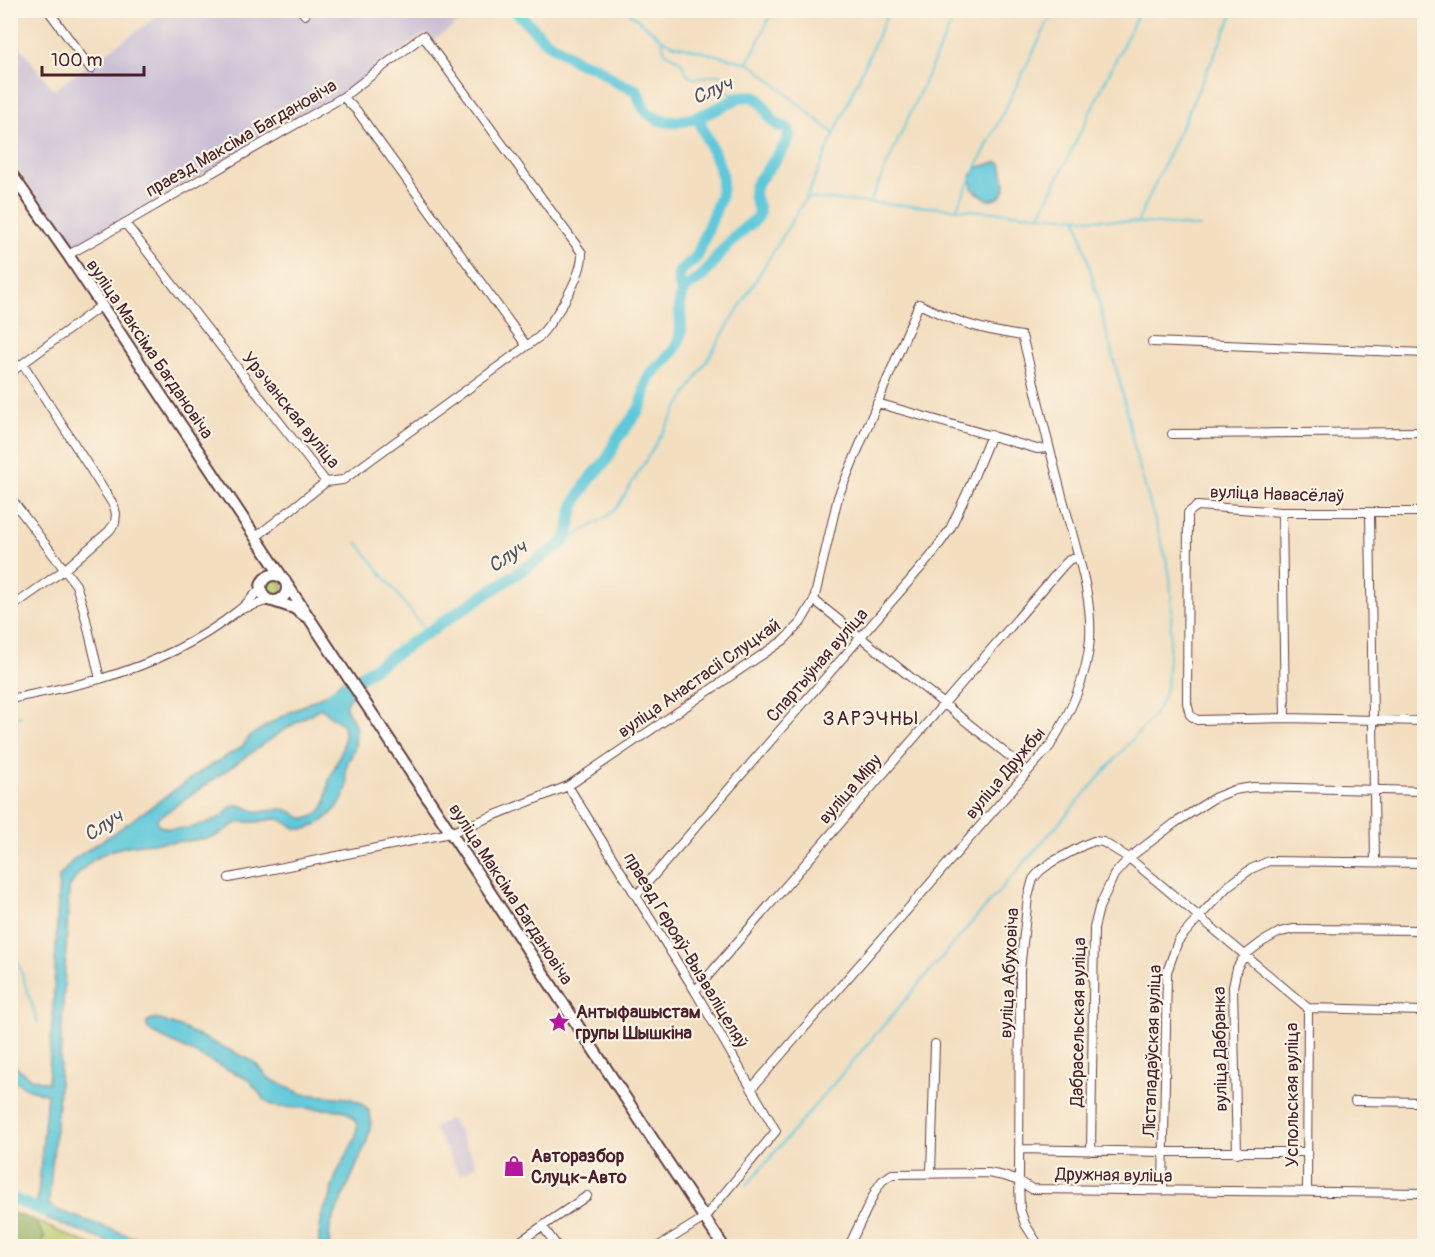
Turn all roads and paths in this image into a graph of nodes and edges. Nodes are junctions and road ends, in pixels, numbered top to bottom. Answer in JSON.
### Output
{"nodes":[{"id":1,"x":48,"y":10,"type":"edge"},
{"id":2,"x":423,"y":36,"type":"joint"},
{"id":3,"x":91,"y":69,"type":"dead end"},
{"id":4,"x":343,"y":97,"type":"junction"},
{"id":5,"x":10,"y":172,"type":"edge"},
{"id":6,"x":125,"y":223,"type":"junction"},
{"id":7,"x":68,"y":255,"type":"junction"},
{"id":8,"x":102,"y":305,"type":"junction"},
{"id":9,"x":1022,"y":336,"type":"joint"},
{"id":10,"x":1152,"y":342,"type":"dead end"},
{"id":11,"x":526,"y":345,"type":"junction"},
{"id":12,"x":1425,"y":353,"type":"edge"},
{"id":13,"x":23,"y":364,"type":"junction"},
{"id":14,"x":10,"y":373,"type":"edge"},
{"id":15,"x":877,"y":403,"type":"junction"},
{"id":16,"x":1425,"y":432,"type":"edge"},
{"id":17,"x":1172,"y":434,"type":"dead end"},
{"id":18,"x":991,"y":435,"type":"junction"},
{"id":19,"x":1049,"y":448,"type":"junction"},
{"id":20,"x":326,"y":482,"type":"junction"},
{"id":21,"x":10,"y":497,"type":"edge"},
{"id":22,"x":1282,"y":512,"type":"junction"},
{"id":23,"x":1370,"y":512,"type":"junction"},
{"id":24,"x":1425,"y":512,"type":"edge"},
{"id":25,"x":258,"y":541,"type":"junction"},
{"id":26,"x":1079,"y":557,"type":"junction"},
{"id":27,"x":64,"y":570,"type":"junction"},
{"id":28,"x":285,"y":581,"type":"junction"},
{"id":29,"x":263,"y":584,"type":"junction"},
{"id":30,"x":271,"y":600,"type":"junction"},
{"id":31,"x":814,"y":600,"type":"junction"},
{"id":32,"x":10,"y":608,"type":"edge"},
{"id":33,"x":240,"y":609,"type":"junction"},
{"id":34,"x":311,"y":620,"type":"junction"},
{"id":35,"x":860,"y":637,"type":"junction"},
{"id":36,"x":100,"y":679,"type":"junction"},
{"id":37,"x":10,"y":699,"type":"edge"},
{"id":38,"x":944,"y":704,"type":"junction"},
{"id":39,"x":1285,"y":718,"type":"junction"},
{"id":40,"x":1373,"y":720,"type":"junction"},
{"id":41,"x":1425,"y":721,"type":"edge"},
{"id":42,"x":1028,"y":771,"type":"junction"},
{"id":43,"x":568,"y":786,"type":"junction"},
{"id":44,"x":1375,"y":790,"type":"junction"},
{"id":45,"x":1425,"y":791,"type":"edge"},
{"id":46,"x":450,"y":833,"type":"junction"},
{"id":47,"x":1129,"y":858,"type":"junction"},
{"id":48,"x":1375,"y":862,"type":"junction"},
{"id":49,"x":1425,"y":863,"type":"edge"},
{"id":50,"x":229,"y":878,"type":"dead end"},
{"id":51,"x":636,"y":896,"type":"junction"},
{"id":52,"x":1200,"y":917,"type":"junction"},
{"id":53,"x":1425,"y":930,"type":"edge"},
{"id":54,"x":1245,"y":955,"type":"junction"},
{"id":55,"x":695,"y":992,"type":"junction"},
{"id":56,"x":1308,"y":1008,"type":"junction"},
{"id":57,"x":1425,"y":1011,"type":"edge"},
{"id":58,"x":935,"y":1044,"type":"dead end"},
{"id":59,"x":752,"y":1089,"type":"junction"},
{"id":60,"x":1355,"y":1101,"type":"dead end"},
{"id":61,"x":1425,"y":1102,"type":"edge"},
{"id":62,"x":1019,"y":1149,"type":"junction"},
{"id":63,"x":1091,"y":1151,"type":"junction"},
{"id":64,"x":1163,"y":1152,"type":"junction"},
{"id":65,"x":1307,"y":1152,"type":"junction"},
{"id":66,"x":1237,"y":1153,"type":"junction"},
{"id":67,"x":931,"y":1173,"type":"junction"},
{"id":68,"x":1019,"y":1181,"type":"junction"},
{"id":69,"x":1163,"y":1191,"type":"junction"},
{"id":70,"x":1307,"y":1191,"type":"junction"},
{"id":71,"x":1425,"y":1193,"type":"edge"},
{"id":72,"x":587,"y":1196,"type":"dead end"},
{"id":73,"x":704,"y":1218,"type":"junction"},
{"id":74,"x":543,"y":1227,"type":"junction"},
{"id":75,"x":513,"y":1246,"type":"edge"},
{"id":76,"x":557,"y":1246,"type":"edge"},
{"id":77,"x":659,"y":1246,"type":"edge"},
{"id":78,"x":723,"y":1246,"type":"edge"},
{"id":79,"x":849,"y":1246,"type":"edge"},
{"id":80,"x":1038,"y":1246,"type":"edge"}],
"edges":[{"from":1,"to":3,"type":"street"},
{"from":2,"to":4,"type":"street","name":"праезд Максіма Багдановіча"},
{"from":2,"to":11,"type":"street","name":"Урэчанская вуліца"},
{"from":4,"to":6,"type":"street","name":"праезд Максіма Багдановіча"},
{"from":4,"to":11,"type":"street"},
{"from":5,"to":7,"type":"main road","name":"вуліца Максіма Багдановіча"},
{"from":6,"to":7,"type":"street","name":"праезд Максіма Багдановіча"},
{"from":6,"to":20,"type":"street","name":"Урэчанская вуліца"},
{"from":7,"to":8,"type":"main road","name":"вуліца Максіма Багдановіча"},
{"from":8,"to":13,"type":"street"},
{"from":8,"to":25,"type":"main road","name":"вуліца Максіма Багдановіча"},
{"from":9,"to":15,"type":"street","name":"вуліца Анастасіі Слуцкай"},
{"from":9,"to":19,"type":"street","name":"вуліца Дружбы"},
{"from":10,"to":12,"type":"street"},
{"from":11,"to":20,"type":"street","name":"Урэчанская вуліца"},
{"from":13,"to":14,"type":"street"},
{"from":13,"to":27,"type":"street"},
{"from":15,"to":18,"type":"street"},
{"from":15,"to":31,"type":"street","name":"вуліца Анастасіі Слуцкай"},
{"from":16,"to":17,"type":"street"},
{"from":18,"to":19,"type":"street"},
{"from":18,"to":35,"type":"street","name":"Спартыўная вуліца"},
{"from":19,"to":26,"type":"street","name":"вуліца Дружбы"},
{"from":20,"to":25,"type":"street"},
{"from":21,"to":27,"type":"street"},
{"from":22,"to":23,"type":"street","name":"вуліца Навасёлаў"},
{"from":22,"to":39,"type":"street"},
{"from":22,"to":39,"type":"street","name":"вуліца Навасёлаў"},
{"from":23,"to":24,"type":"street","name":"вуліца Навасёлаў"},
{"from":23,"to":40,"type":"street"},
{"from":25,"to":28,"type":"main road","name":"вуліца Максіма Багдановіча"},
{"from":25,"to":29,"type":"main road","name":"вуліца Максіма Багдановіча"},
{"from":26,"to":38,"type":"street","name":"вуліца Міру"},
{"from":26,"to":42,"type":"street","name":"вуліца Дружбы"},
{"from":27,"to":32,"type":"street"},
{"from":27,"to":36,"type":"street"},
{"from":28,"to":29,"type":"main road"},
{"from":28,"to":30,"type":"main road"},
{"from":28,"to":34,"type":"main road","name":"вуліца Максіма Багдановіча"},
{"from":29,"to":30,"type":"main road"},
{"from":29,"to":33,"type":"street"},
{"from":30,"to":33,"type":"street"},
{"from":30,"to":34,"type":"main road","name":"вуліца Максіма Багдановіча"},
{"from":31,"to":35,"type":"street"},
{"from":31,"to":43,"type":"street","name":"вуліца Анастасіі Слуцкай"},
{"from":33,"to":36,"type":"street"},
{"from":34,"to":46,"type":"main road","name":"вуліца Максіма Багдановіча"},
{"from":35,"to":38,"type":"street"},
{"from":35,"to":51,"type":"street","name":"Спартыўная вуліца"},
{"from":36,"to":37,"type":"street"},
{"from":38,"to":42,"type":"street"},
{"from":38,"to":55,"type":"street","name":"вуліца Міру"},
{"from":39,"to":40,"type":"street"},
{"from":40,"to":41,"type":"street"},
{"from":40,"to":44,"type":"street"},
{"from":42,"to":59,"type":"street","name":"вуліца Дружбы"},
{"from":43,"to":46,"type":"street","name":"вуліца Анастасіі Слуцкай"},
{"from":43,"to":51,"type":"street","name":"праезд Герояў-Вызваліцеляў"},
{"from":44,"to":45,"type":"street","name":"Дабрасельская вуліца"},
{"from":44,"to":47,"type":"street","name":"Дабрасельская вуліца"},
{"from":44,"to":48,"type":"street"},
{"from":46,"to":50,"type":"street","name":"вуліца Анастасіі Слуцкай"},
{"from":46,"to":73,"type":"main road","name":"вуліца Максіма Багдановіча"},
{"from":47,"to":52,"type":"street"},
{"from":47,"to":62,"type":"street","name":"вуліца Абуховіча"},
{"from":47,"to":63,"type":"street","name":"Дабрасельская вуліца"},
{"from":48,"to":49,"type":"street","name":"Лістападаўская вуліца"},
{"from":48,"to":52,"type":"street","name":"Лістападаўская вуліца"},
{"from":51,"to":55,"type":"street","name":"праезд Герояў-Вызваліцеляў"},
{"from":52,"to":54,"type":"street"},
{"from":52,"to":64,"type":"street","name":"Лістападаўская вуліца"},
{"from":53,"to":54,"type":"street"},
{"from":54,"to":56,"type":"street"},
{"from":54,"to":66,"type":"street","name":"вуліца Дабранка"},
{"from":55,"to":59,"type":"street","name":"праезд Герояў-Вызваліцеляў"},
{"from":56,"to":57,"type":"street","name":"Успольская вуліца"},
{"from":56,"to":65,"type":"street","name":"Успольская вуліца"},
{"from":58,"to":67,"type":"street"},
{"from":59,"to":73,"type":"street","name":"праезд Герояў-Вызваліцеляў"},
{"from":60,"to":61,"type":"street"},
{"from":62,"to":63,"type":"street"},
{"from":62,"to":68,"type":"street","name":"вуліца Абуховіча"},
{"from":63,"to":64,"type":"street"},
{"from":64,"to":66,"type":"street"},
{"from":64,"to":69,"type":"street","name":"Лістападаўская вуліца"},
{"from":65,"to":66,"type":"street"},
{"from":65,"to":70,"type":"street","name":"Успольская вуліца"},
{"from":67,"to":68,"type":"street","name":"Дружная вуліца"},
{"from":67,"to":79,"type":"street","name":"Дружная вуліца"},
{"from":68,"to":69,"type":"street","name":"Дружная вуліца"},
{"from":68,"to":80,"type":"street","name":"вуліца Абуховіча"},
{"from":69,"to":70,"type":"street","name":"Дружная вуліца"},
{"from":70,"to":71,"type":"street","name":"Дружная вуліца"},
{"from":72,"to":74,"type":"street"},
{"from":73,"to":77,"type":"street"},
{"from":73,"to":78,"type":"main road","name":"вуліца Максіма Багдановіча"},
{"from":74,"to":75,"type":"street"},
{"from":74,"to":76,"type":"street"}]}
